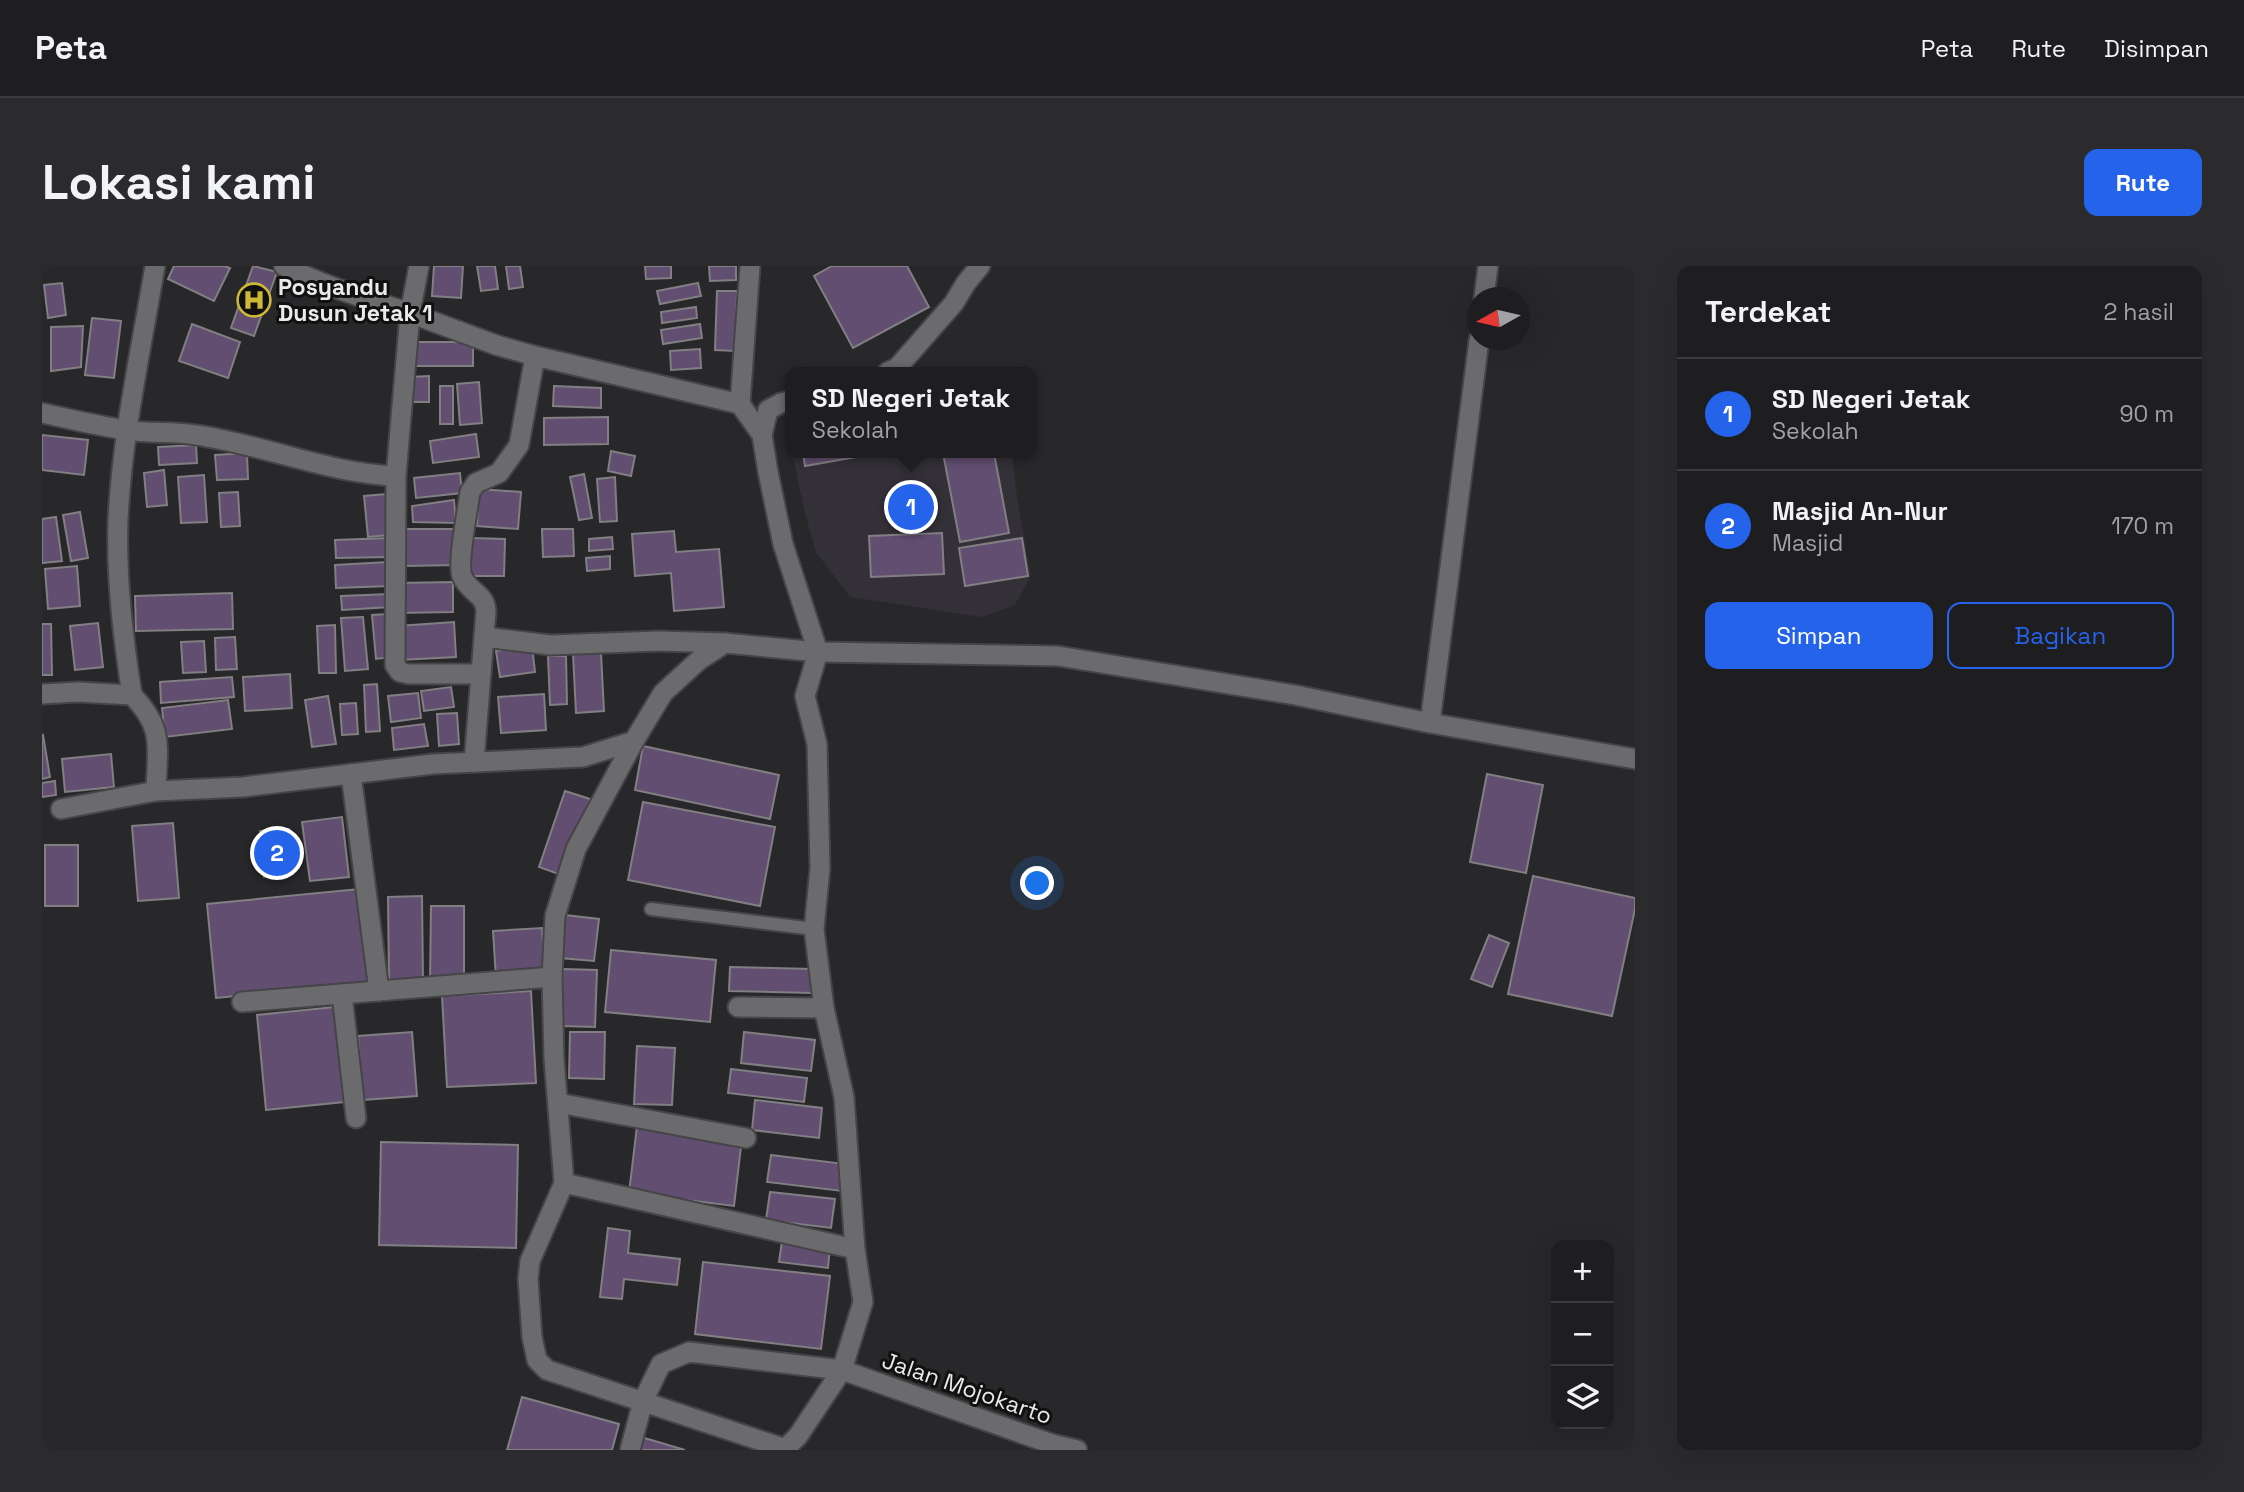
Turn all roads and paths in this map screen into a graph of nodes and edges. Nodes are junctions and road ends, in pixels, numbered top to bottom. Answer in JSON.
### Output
{"nodes":[{"id":1,"x":155,"y":266,"type":"edge"},
{"id":2,"x":284,"y":266,"type":"edge"},
{"id":3,"x":419,"y":266,"type":"edge"},
{"id":4,"x":750,"y":266,"type":"edge"},
{"id":5,"x":980,"y":266,"type":"edge"},
{"id":6,"x":1488,"y":266,"type":"edge"},
{"id":7,"x":965,"y":274,"type":"edge"},
{"id":8,"x":1486,"y":287,"type":"edge"},
{"id":9,"x":410,"y":313,"type":"junction"},
{"id":10,"x":1478,"y":350,"type":"edge"},
{"id":11,"x":535,"y":356,"type":"junction"},
{"id":12,"x":898,"y":367,"type":"edge"},
{"id":13,"x":785,"y":402,"type":"edge"},
{"id":14,"x":740,"y":404,"type":"junction"},
{"id":15,"x":42,"y":413,"type":"edge"},
{"id":16,"x":128,"y":431,"type":"junction"},
{"id":17,"x":762,"y":435,"type":"junction"},
{"id":18,"x":396,"y":476,"type":"junction"},
{"id":19,"x":484,"y":637,"type":"junction"},
{"id":20,"x":725,"y":643,"type":"junction"},
{"id":21,"x":818,"y":652,"type":"junction"},
{"id":22,"x":481,"y":674,"type":"junction"},
{"id":23,"x":42,"y":695,"type":"edge"},
{"id":24,"x":132,"y":695,"type":"junction"},
{"id":25,"x":1430,"y":723,"type":"junction"},
{"id":26,"x":634,"y":741,"type":"junction"},
{"id":27,"x":1635,"y":759,"type":"edge"},
{"id":28,"x":474,"y":761,"type":"junction"},
{"id":29,"x":351,"y":774,"type":"junction"},
{"id":30,"x":156,"y":791,"type":"junction"},
{"id":31,"x":61,"y":809,"type":"dead end"},
{"id":32,"x":651,"y":909,"type":"dead end"},
{"id":33,"x":814,"y":929,"type":"junction"},
{"id":34,"x":552,"y":977,"type":"junction"},
{"id":35,"x":379,"y":991,"type":"junction"},
{"id":36,"x":342,"y":994,"type":"junction"},
{"id":37,"x":242,"y":1002,"type":"dead end"},
{"id":38,"x":738,"y":1007,"type":"dead end"},
{"id":39,"x":824,"y":1008,"type":"junction"},
{"id":40,"x":558,"y":1103,"type":"junction"},
{"id":41,"x":355,"y":1118,"type":"dead end"},
{"id":42,"x":746,"y":1138,"type":"dead end"},
{"id":43,"x":564,"y":1183,"type":"junction"},
{"id":44,"x":855,"y":1249,"type":"junction"},
{"id":45,"x":842,"y":1370,"type":"junction"},
{"id":46,"x":643,"y":1401,"type":"junction"},
{"id":47,"x":785,"y":1449,"type":"edge"},
{"id":48,"x":630,"y":1450,"type":"edge"},
{"id":49,"x":1077,"y":1450,"type":"edge"}],
"edges":[{"from":1,"to":16,"type":"street"},
{"from":2,"to":9,"type":"street"},
{"from":3,"to":9,"type":"street"},
{"from":4,"to":14,"type":"street"},
{"from":5,"to":7,"type":"street"},
{"from":6,"to":8,"type":"street"},
{"from":7,"to":12,"type":"street"},
{"from":9,"to":11,"type":"street"},
{"from":9,"to":18,"type":"street"},
{"from":10,"to":25,"type":"street"},
{"from":11,"to":14,"type":"street"},
{"from":11,"to":19,"type":"street"},
{"from":13,"to":17,"type":"street"},
{"from":14,"to":17,"type":"street"},
{"from":15,"to":16,"type":"street"},
{"from":16,"to":18,"type":"street"},
{"from":16,"to":24,"type":"street"},
{"from":17,"to":21,"type":"street"},
{"from":18,"to":22,"type":"street"},
{"from":19,"to":20,"type":"street"},
{"from":19,"to":22,"type":"street"},
{"from":20,"to":21,"type":"street"},
{"from":20,"to":26,"type":"street"},
{"from":21,"to":25,"type":"street"},
{"from":21,"to":33,"type":"street"},
{"from":22,"to":28,"type":"street"},
{"from":23,"to":24,"type":"street"},
{"from":24,"to":30,"type":"street"},
{"from":25,"to":27,"type":"street"},
{"from":26,"to":28,"type":"street"},
{"from":26,"to":34,"type":"street"},
{"from":28,"to":29,"type":"street"},
{"from":29,"to":30,"type":"street"},
{"from":29,"to":35,"type":"street"},
{"from":30,"to":31,"type":"street"},
{"from":32,"to":33,"type":"lane"},
{"from":33,"to":39,"type":"street"},
{"from":34,"to":35,"type":"street"},
{"from":34,"to":40,"type":"street"},
{"from":35,"to":36,"type":"street"},
{"from":36,"to":37,"type":"street"},
{"from":36,"to":41,"type":"street"},
{"from":38,"to":39,"type":"street"},
{"from":39,"to":44,"type":"street"},
{"from":40,"to":42,"type":"street"},
{"from":40,"to":43,"type":"street"},
{"from":43,"to":44,"type":"street"},
{"from":43,"to":46,"type":"street"},
{"from":44,"to":45,"type":"street"},
{"from":45,"to":46,"type":"street","name":"Jalan Mojokarto"},
{"from":45,"to":47,"type":"street"},
{"from":45,"to":49,"type":"street","name":"Jalan Mojokarto"},
{"from":46,"to":47,"type":"street"},
{"from":46,"to":48,"type":"street","name":"Jalan Mojokarto"}]}
